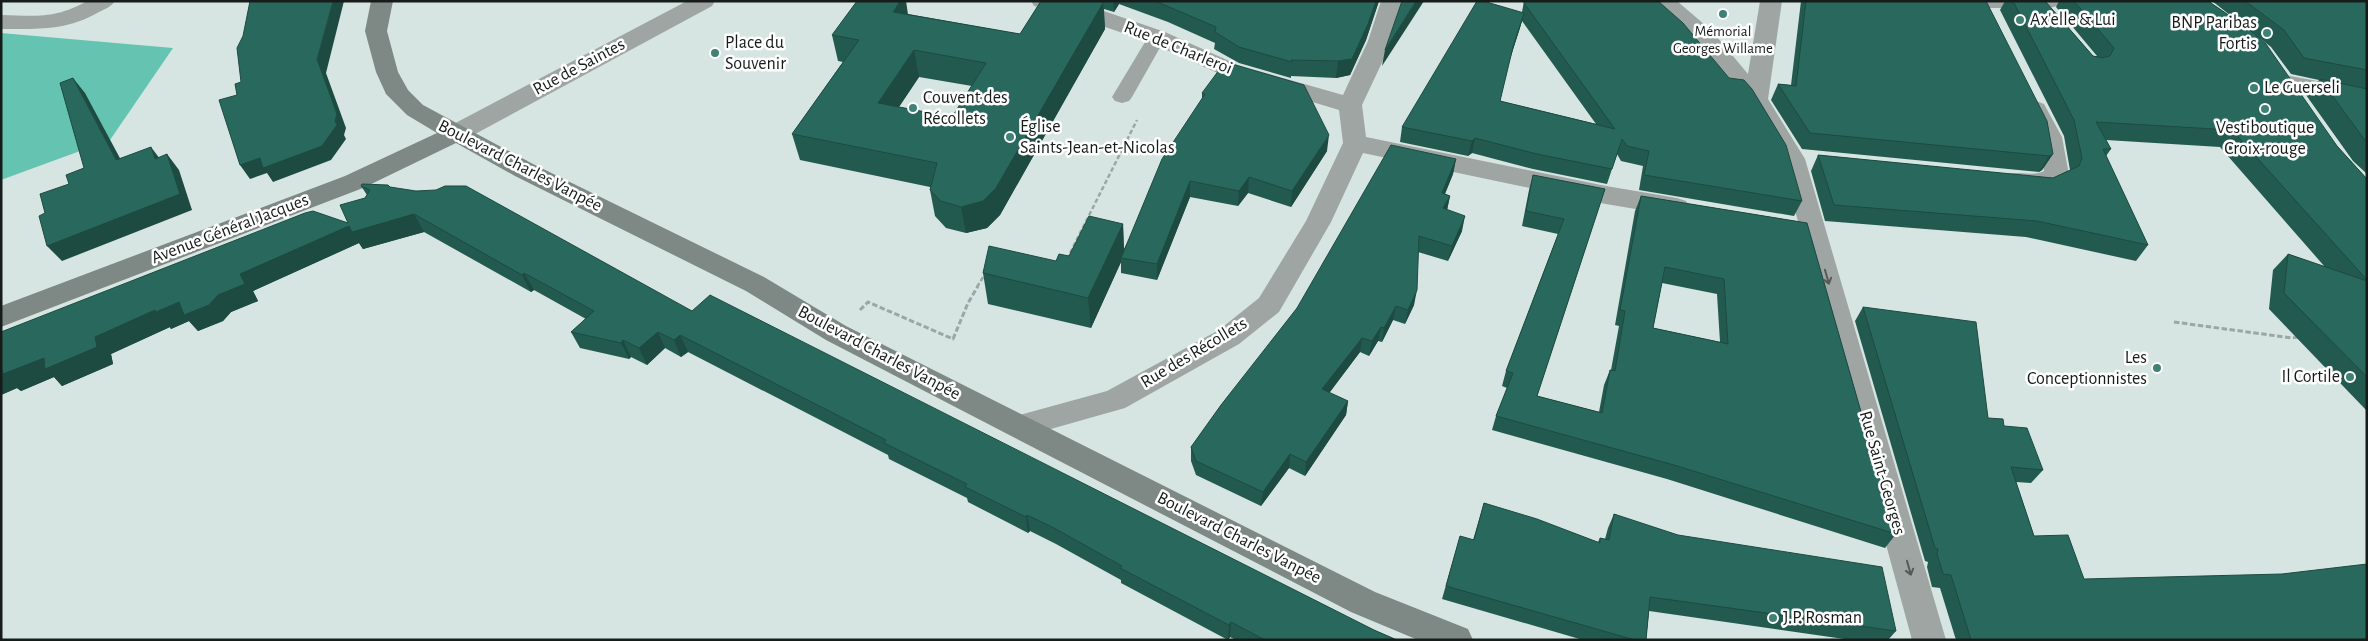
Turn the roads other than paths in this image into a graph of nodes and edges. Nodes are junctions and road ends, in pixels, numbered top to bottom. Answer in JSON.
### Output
{"nodes":[{"id":1,"x":104,"y":1,"type":"edge"},
{"id":2,"x":382,"y":1,"type":"edge"},
{"id":3,"x":704,"y":1,"type":"edge"},
{"id":4,"x":1042,"y":1,"type":"edge"},
{"id":5,"x":1392,"y":1,"type":"edge"},
{"id":6,"x":1664,"y":1,"type":"edge"},
{"id":7,"x":1771,"y":1,"type":"edge"},
{"id":8,"x":2043,"y":2,"type":"edge"},
{"id":9,"x":1979,"y":8,"type":"edge"},
{"id":10,"x":1,"y":22,"type":"edge"},
{"id":11,"x":2055,"y":23,"type":"edge"},
{"id":12,"x":1157,"y":37,"type":"junction"},
{"id":13,"x":2024,"y":87,"type":"edge"},
{"id":14,"x":1122,"y":97,"type":"road end"},
{"id":15,"x":2367,"y":98,"type":"edge"},
{"id":16,"x":1756,"y":99,"type":"junction"},
{"id":17,"x":1350,"y":105,"type":"junction"},
{"id":18,"x":2300,"y":106,"type":"edge"},
{"id":19,"x":455,"y":134,"type":"junction"},
{"id":20,"x":1355,"y":143,"type":"junction"},
{"id":21,"x":1992,"y":178,"type":"edge"},
{"id":22,"x":1700,"y":211,"type":"edge"},
{"id":23,"x":1785,"y":226,"type":"edge"},
{"id":24,"x":1814,"y":230,"type":"junction"},
{"id":25,"x":1836,"y":307,"type":"junction"},
{"id":26,"x":1866,"y":311,"type":"edge"},
{"id":27,"x":1,"y":317,"type":"edge"},
{"id":28,"x":1019,"y":426,"type":"junction"},
{"id":29,"x":1456,"y":640,"type":"edge"},
{"id":30,"x":1929,"y":640,"type":"edge"}],
"edges":[{"from":1,"to":10,"type":"street"},
{"from":2,"to":19,"type":"main road","name":"Boulevard Charles Vanpée"},
{"from":3,"to":19,"type":"street","name":"Rue de Saintes"},
{"from":4,"to":12,"type":"street","name":"Rue de Charleroi"},
{"from":5,"to":17,"type":"street"},
{"from":6,"to":16,"type":"street","name":"Rue Saint-Georges"},
{"from":7,"to":16,"type":"street"},
{"from":8,"to":9,"type":"street"},
{"from":8,"to":11,"type":"street"},
{"from":12,"to":14,"type":"lane"},
{"from":12,"to":17,"type":"street","name":"Rue de Charleroi"},
{"from":13,"to":21,"type":"street"},
{"from":15,"to":18,"type":"street"},
{"from":16,"to":24,"type":"street","name":"Rue Saint-Georges"},
{"from":17,"to":20,"type":"street"},
{"from":19,"to":27,"type":"main road","name":"Avenue Général Jacques"},
{"from":19,"to":28,"type":"main road","name":"Boulevard Charles Vanpée"},
{"from":20,"to":22,"type":"street"},
{"from":20,"to":28,"type":"street","name":"Rue des Récollets"},
{"from":23,"to":24,"type":"street"},
{"from":24,"to":25,"type":"street","name":"Rue Saint-Georges","one_way":true},
{"from":25,"to":26,"type":"street"},
{"from":25,"to":30,"type":"street","name":"Rue Saint-Georges","one_way":true},
{"from":28,"to":29,"type":"main road","name":"Boulevard Charles Vanpée"}]}
